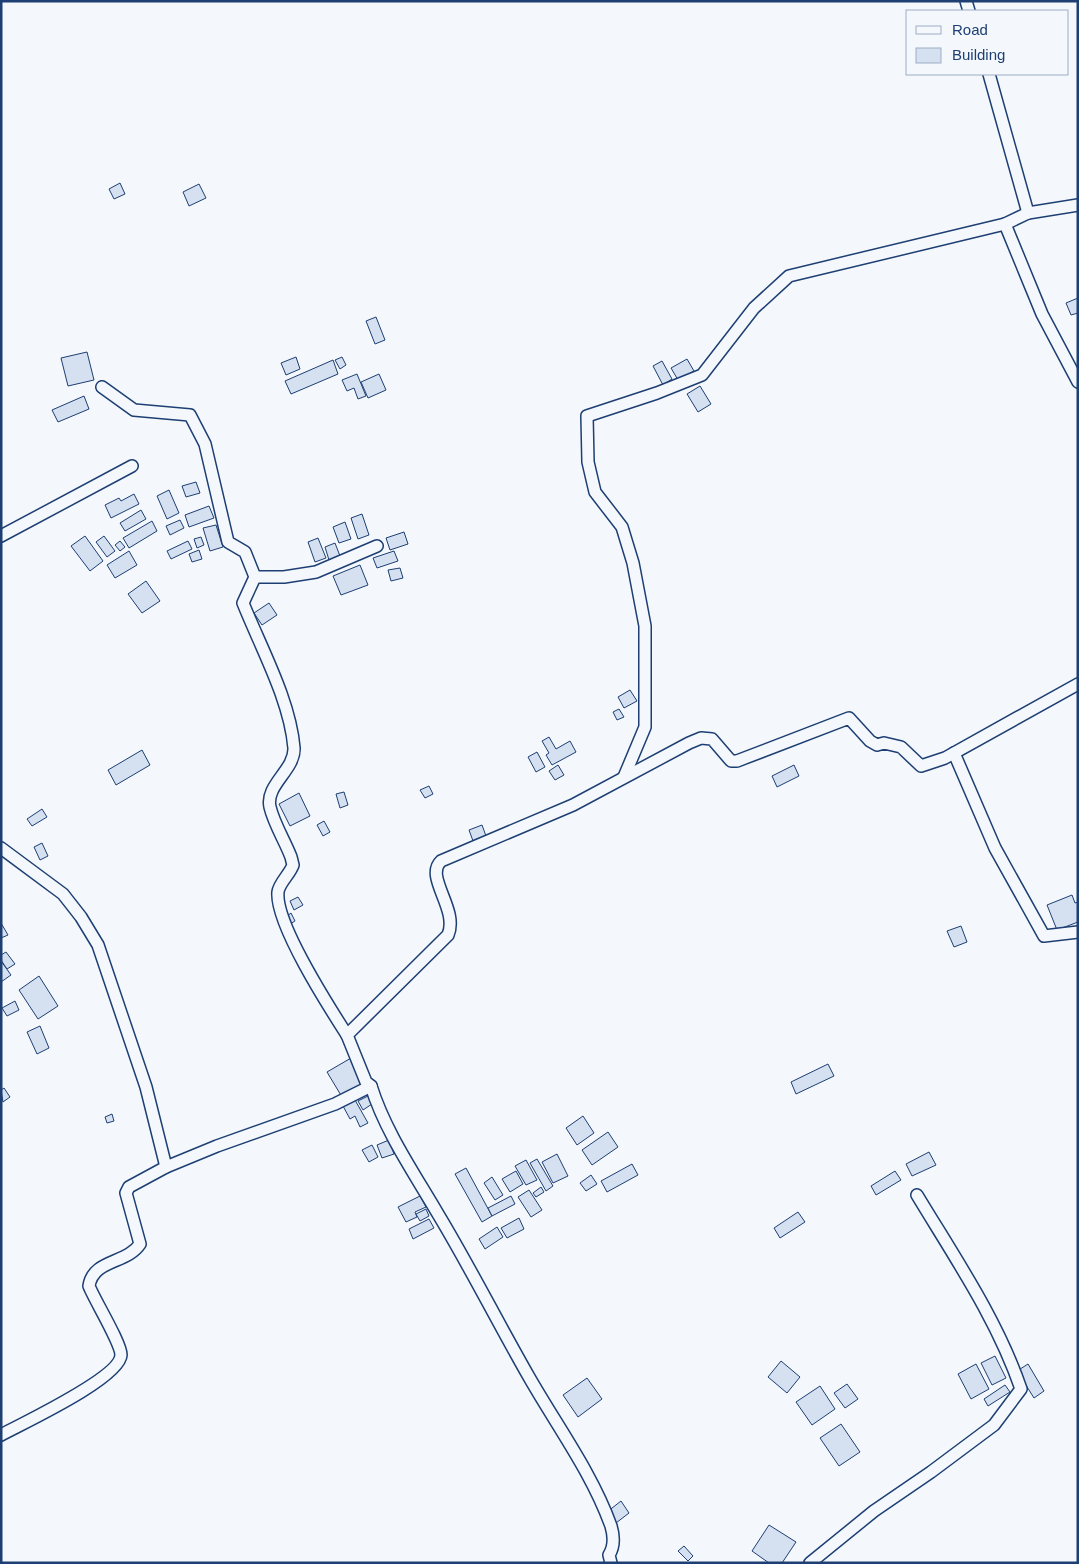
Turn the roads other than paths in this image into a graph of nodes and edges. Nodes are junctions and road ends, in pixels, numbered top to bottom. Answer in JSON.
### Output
{"nodes":[{"id":1,"x":990,"y":75,"type":"edge"},
{"id":2,"x":1078,"y":205,"type":"edge"},
{"id":3,"x":1028,"y":213,"type":"junction"},
{"id":4,"x":1005,"y":224,"type":"junction"},
{"id":5,"x":1078,"y":382,"type":"edge"},
{"id":6,"x":102,"y":387,"type":"dead end"},
{"id":7,"x":132,"y":466,"type":"dead end"},
{"id":8,"x":1,"y":536,"type":"edge"},
{"id":9,"x":377,"y":546,"type":"dead end"},
{"id":10,"x":255,"y":577,"type":"junction"},
{"id":11,"x":1078,"y":684,"type":"edge"},
{"id":12,"x":954,"y":753,"type":"junction"},
{"id":13,"x":624,"y":777,"type":"junction"},
{"id":14,"x":1,"y":848,"type":"edge"},
{"id":15,"x":1078,"y":932,"type":"edge"},
{"id":16,"x":347,"y":1035,"type":"junction"},
{"id":17,"x":371,"y":1086,"type":"junction"},
{"id":18,"x":166,"y":1167,"type":"junction"},
{"id":19,"x":917,"y":1195,"type":"dead end"},
{"id":20,"x":1,"y":1435,"type":"edge"},
{"id":21,"x":611,"y":1563,"type":"edge"},
{"id":22,"x":810,"y":1563,"type":"edge"}],
"edges":[{"from":1,"to":3,"type":"street"},
{"from":2,"to":3,"type":"street"},
{"from":3,"to":4,"type":"street"},
{"from":4,"to":5,"type":"street"},
{"from":4,"to":13,"type":"street"},
{"from":6,"to":10,"type":"street"},
{"from":7,"to":8,"type":"street"},
{"from":9,"to":10,"type":"street"},
{"from":10,"to":16,"type":"street"},
{"from":11,"to":12,"type":"street"},
{"from":12,"to":13,"type":"street"},
{"from":12,"to":15,"type":"street"},
{"from":13,"to":16,"type":"street"},
{"from":14,"to":18,"type":"street"},
{"from":16,"to":17,"type":"street"},
{"from":17,"to":18,"type":"street"},
{"from":17,"to":21,"type":"street"},
{"from":18,"to":20,"type":"street"},
{"from":19,"to":22,"type":"street"}]}
